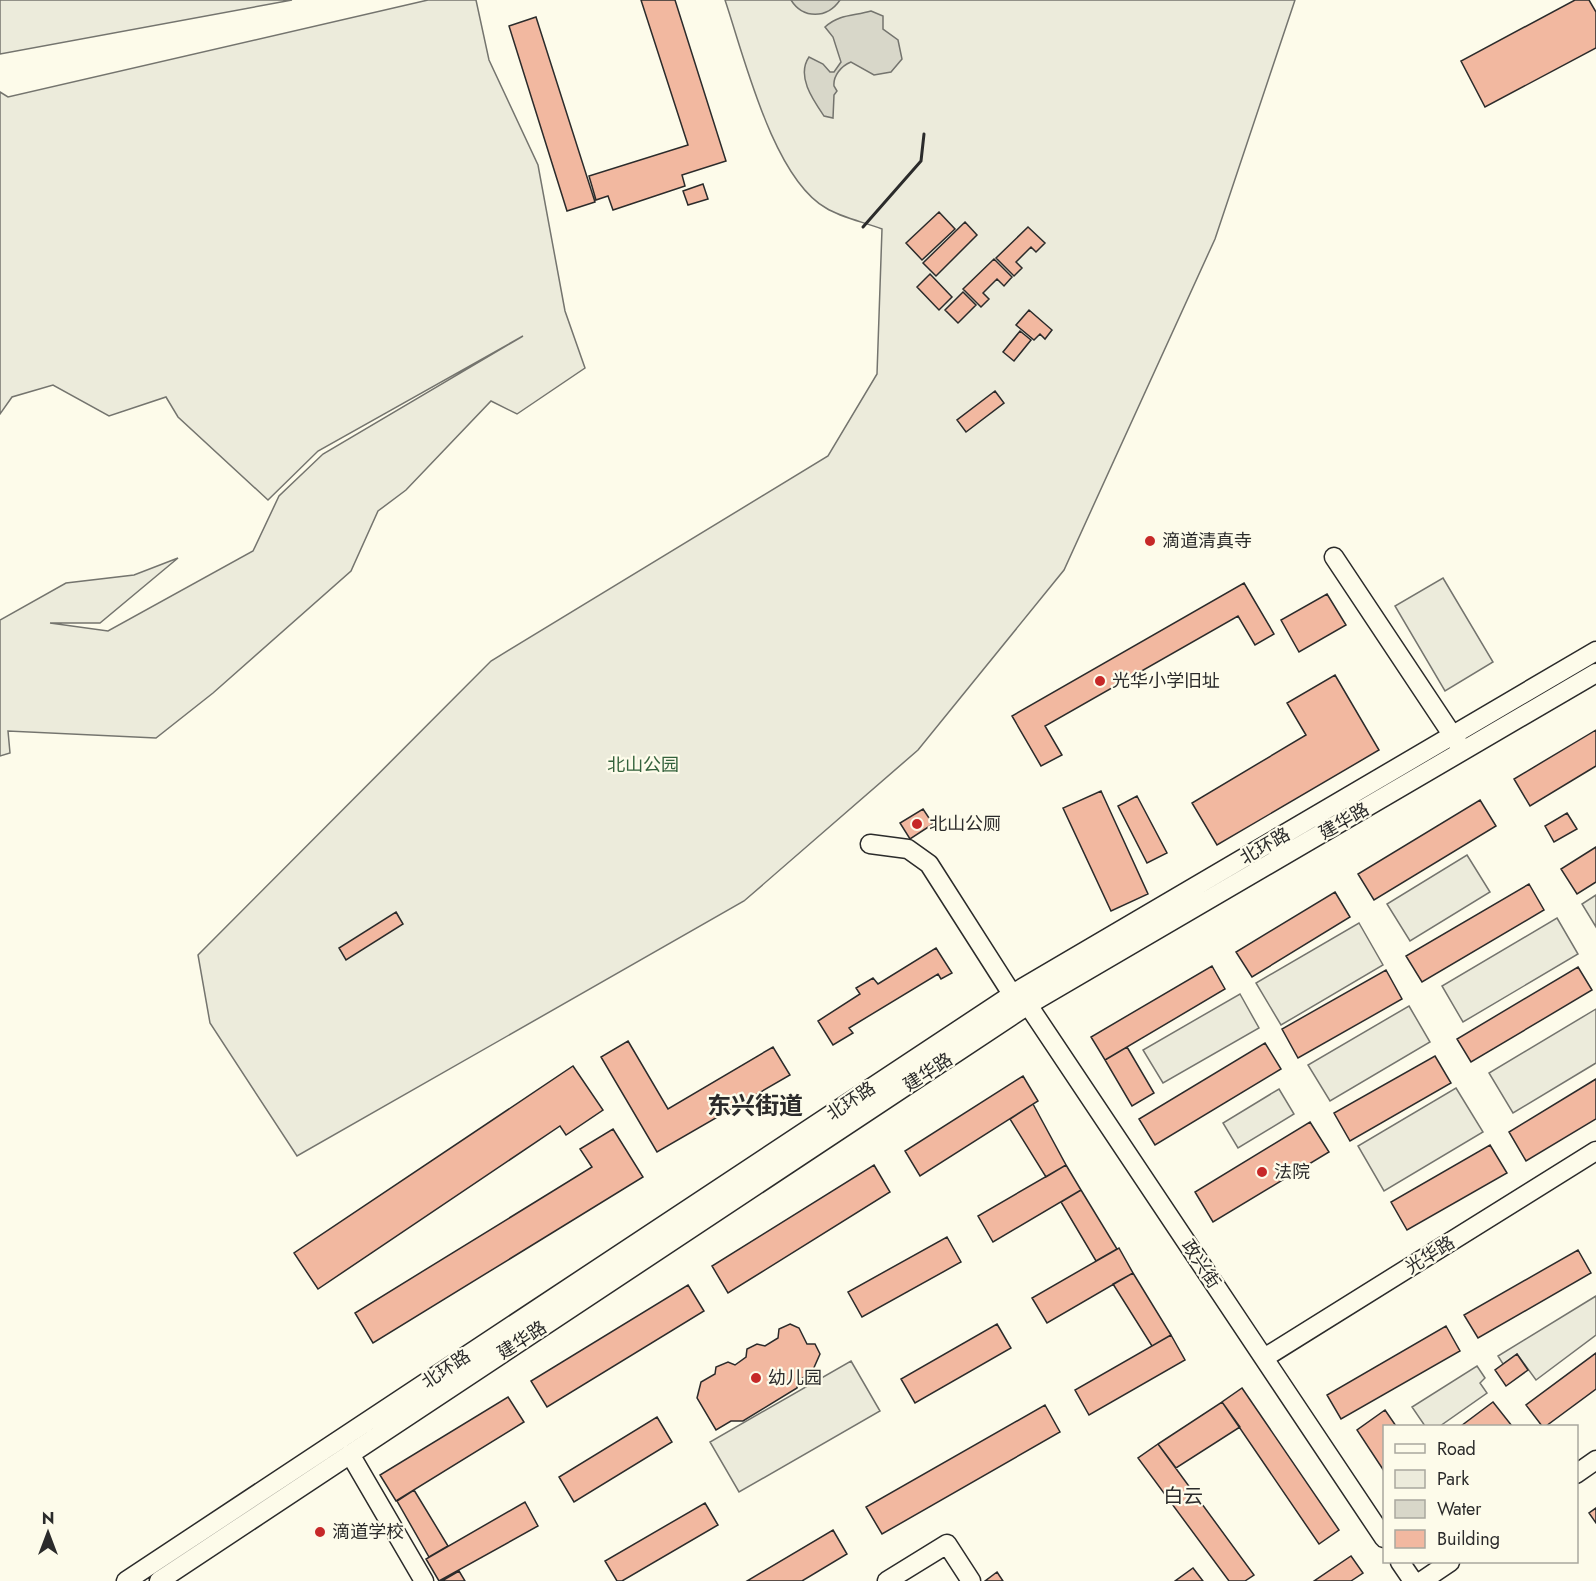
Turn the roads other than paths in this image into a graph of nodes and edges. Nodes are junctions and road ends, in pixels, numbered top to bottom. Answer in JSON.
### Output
{"nodes":[{"id":1,"x":1334,"y":557,"type":"dead end"},
{"id":2,"x":1596,"y":651,"type":"edge"},
{"id":3,"x":1596,"y":673,"type":"edge"},
{"id":4,"x":1458,"y":744,"type":"junction"},
{"id":5,"x":870,"y":844,"type":"dead end"},
{"id":6,"x":1020,"y":996,"type":"junction"},
{"id":7,"x":1596,"y":1151,"type":"edge"},
{"id":8,"x":1264,"y":1358,"type":"junction"},
{"id":9,"x":350,"y":1454,"type":"junction"},
{"id":10,"x":1596,"y":1461,"type":"edge"},
{"id":11,"x":1578,"y":1473,"type":"edge"},
{"id":12,"x":1383,"y":1536,"type":"edge"},
{"id":13,"x":1401,"y":1563,"type":"edge"},
{"id":14,"x":1449,"y":1563,"type":"edge"},
{"id":15,"x":126,"y":1581,"type":"edge"},
{"id":16,"x":159,"y":1581,"type":"edge"},
{"id":17,"x":424,"y":1581,"type":"edge"},
{"id":18,"x":887,"y":1581,"type":"edge"},
{"id":19,"x":971,"y":1581,"type":"edge"},
{"id":20,"x":1413,"y":1581,"type":"edge"},
{"id":21,"x":1422,"y":1581,"type":"edge"}],
"edges":[{"from":1,"to":4,"type":"street"},
{"from":2,"to":4,"type":"street","name":"北环路"},
{"from":3,"to":4,"type":"street"},
{"from":4,"to":6,"type":"street","name":"北环路"},
{"from":5,"to":6,"type":"street","name":"政兴街"},
{"from":6,"to":8,"type":"street","name":"政兴街"},
{"from":6,"to":9,"type":"street","name":"建华路"},
{"from":6,"to":15,"type":"street","name":"北环路"},
{"from":7,"to":8,"type":"street","name":"光华路"},
{"from":8,"to":12,"type":"street","name":"政兴街"},
{"from":9,"to":16,"type":"street","name":"建华路"},
{"from":9,"to":17,"type":"street"},
{"from":10,"to":11,"type":"street"},
{"from":13,"to":20,"type":"street"},
{"from":14,"to":21,"type":"street"},
{"from":18,"to":19,"type":"street"}]}
